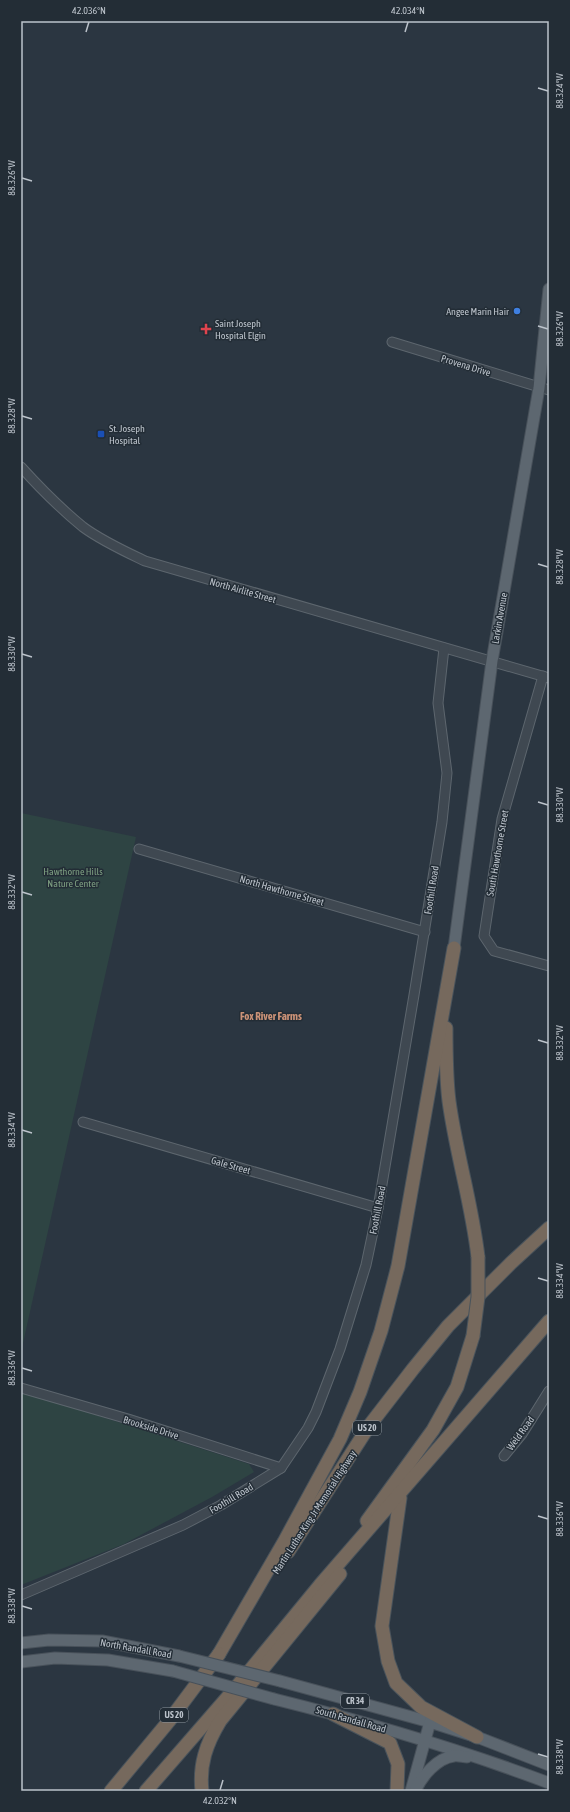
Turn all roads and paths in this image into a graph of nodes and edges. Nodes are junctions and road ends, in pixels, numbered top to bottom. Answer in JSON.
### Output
{"nodes":[{"id":1,"x":549,"y":289,"type":"edge"},
{"id":2,"x":392,"y":342,"type":"dead end"},
{"id":3,"x":544,"y":389,"type":"edge"},
{"id":4,"x":21,"y":467,"type":"edge"},
{"id":5,"x":444,"y":648,"type":"junction"},
{"id":6,"x":492,"y":661,"type":"junction"},
{"id":7,"x":546,"y":677,"type":"edge"},
{"id":8,"x":139,"y":849,"type":"dead end"},
{"id":9,"x":424,"y":932,"type":"junction"},
{"id":10,"x":454,"y":948,"type":"junction"},
{"id":11,"x":549,"y":966,"type":"edge"},
{"id":12,"x":83,"y":1122,"type":"dead end"},
{"id":13,"x":378,"y":1208,"type":"junction"},
{"id":14,"x":549,"y":1228,"type":"edge"},
{"id":15,"x":549,"y":1322,"type":"edge"},
{"id":16,"x":21,"y":1388,"type":"edge"},
{"id":17,"x":549,"y":1391,"type":"edge"},
{"id":18,"x":504,"y":1456,"type":"dead end"},
{"id":19,"x":428,"y":1463,"type":"junction"},
{"id":20,"x":281,"y":1468,"type":"junction"},
{"id":21,"x":400,"y":1498,"type":"junction"},
{"id":22,"x":320,"y":1585,"type":"junction"},
{"id":23,"x":21,"y":1595,"type":"edge"},
{"id":24,"x":21,"y":1643,"type":"edge"},
{"id":25,"x":219,"y":1654,"type":"junction"},
{"id":26,"x":179,"y":1656,"type":"joint"},
{"id":27,"x":21,"y":1662,"type":"edge"},
{"id":28,"x":173,"y":1671,"type":"joint"},
{"id":29,"x":332,"y":1714,"type":"junction"},
{"id":30,"x":430,"y":1722,"type":"junction"},
{"id":31,"x":477,"y":1736,"type":"junction"},
{"id":32,"x":425,"y":1740,"type":"junction"},
{"id":33,"x":491,"y":1761,"type":"junction"},
{"id":34,"x":549,"y":1765,"type":"edge"},
{"id":35,"x":126,"y":1774,"type":"junction"},
{"id":36,"x":549,"y":1783,"type":"edge"},
{"id":37,"x":101,"y":1791,"type":"edge"},
{"id":38,"x":111,"y":1791,"type":"edge"},
{"id":39,"x":146,"y":1791,"type":"edge"},
{"id":40,"x":202,"y":1791,"type":"edge"},
{"id":41,"x":397,"y":1791,"type":"edge"},
{"id":42,"x":411,"y":1791,"type":"edge"},
{"id":43,"x":415,"y":1791,"type":"edge"}],
"edges":[{"from":1,"to":3,"type":"main road","name":"Larkin Avenue"},
{"from":2,"to":3,"type":"street","name":"Provena Drive"},
{"from":3,"to":6,"type":"main road","name":"Larkin Avenue"},
{"from":4,"to":5,"type":"street","name":"North Airlite Street"},
{"from":5,"to":6,"type":"street","name":"North Airlite Street"},
{"from":5,"to":9,"type":"street","name":"Foothill Road"},
{"from":6,"to":7,"type":"street","name":"North Airlite Street"},
{"from":6,"to":10,"type":"main road","name":"Larkin Avenue"},
{"from":7,"to":11,"type":"street","name":"South Hawthorne Street"},
{"from":8,"to":9,"type":"street","name":"North Hawthorne Street"},
{"from":9,"to":13,"type":"street","name":"Foothill Road"},
{"from":10,"to":22,"type":"highway","bridge":true},
{"from":10,"to":25,"type":"highway"},
{"from":12,"to":13,"type":"street","name":"Gale Street"},
{"from":13,"to":20,"type":"street","name":"Foothill Road"},
{"from":14,"to":25,"type":"highway","name":"Martin Luther King Jr Memorial Highway","number":"US 20"},
{"from":15,"to":19,"type":"highway","number":"US 20"},
{"from":16,"to":20,"type":"street","name":"Brookside Drive"},
{"from":17,"to":18,"type":"street","name":"Weld Road"},
{"from":19,"to":21,"type":"highway"},
{"from":19,"to":22,"type":"highway","number":"US 20"},
{"from":20,"to":23,"type":"street","name":"Foothill Road"},
{"from":21,"to":31,"type":"highway"},
{"from":21,"to":40,"type":"highway"},
{"from":22,"to":39,"type":"highway","number":"US 20"},
{"from":24,"to":26,"type":"main road","name":"North Randall Road","number":"CR 34"},
{"from":25,"to":35,"type":"highway","name":"Martin Luther King Jr Memorial Highway","number":"US 20"},
{"from":26,"to":30,"type":"main road","name":"South Randall Road","number":"CR 34","bridge":true},
{"from":27,"to":28,"type":"main road","name":"North Randall Road","number":"CR 34"},
{"from":28,"to":29,"type":"main road","name":"South Randall Road","number":"CR 34","bridge":true},
{"from":29,"to":32,"type":"main road","name":"South Randall Road","number":"CR 34"},
{"from":29,"to":41,"type":"highway"},
{"from":30,"to":31,"type":"main road","name":"South Randall Road","number":"CR 34"},
{"from":30,"to":32,"type":"main road"},
{"from":31,"to":34,"type":"main road","name":"South Randall Road","number":"CR 34"},
{"from":32,"to":33,"type":"main road","name":"South Randall Road","number":"CR 34"},
{"from":32,"to":42,"type":"main road"},
{"from":33,"to":36,"type":"main road","name":"South Randall Road","number":"CR 34"},
{"from":33,"to":43,"type":"main road"},
{"from":35,"to":37,"type":"highway"},
{"from":35,"to":38,"type":"highway","number":"US 20"}]}
